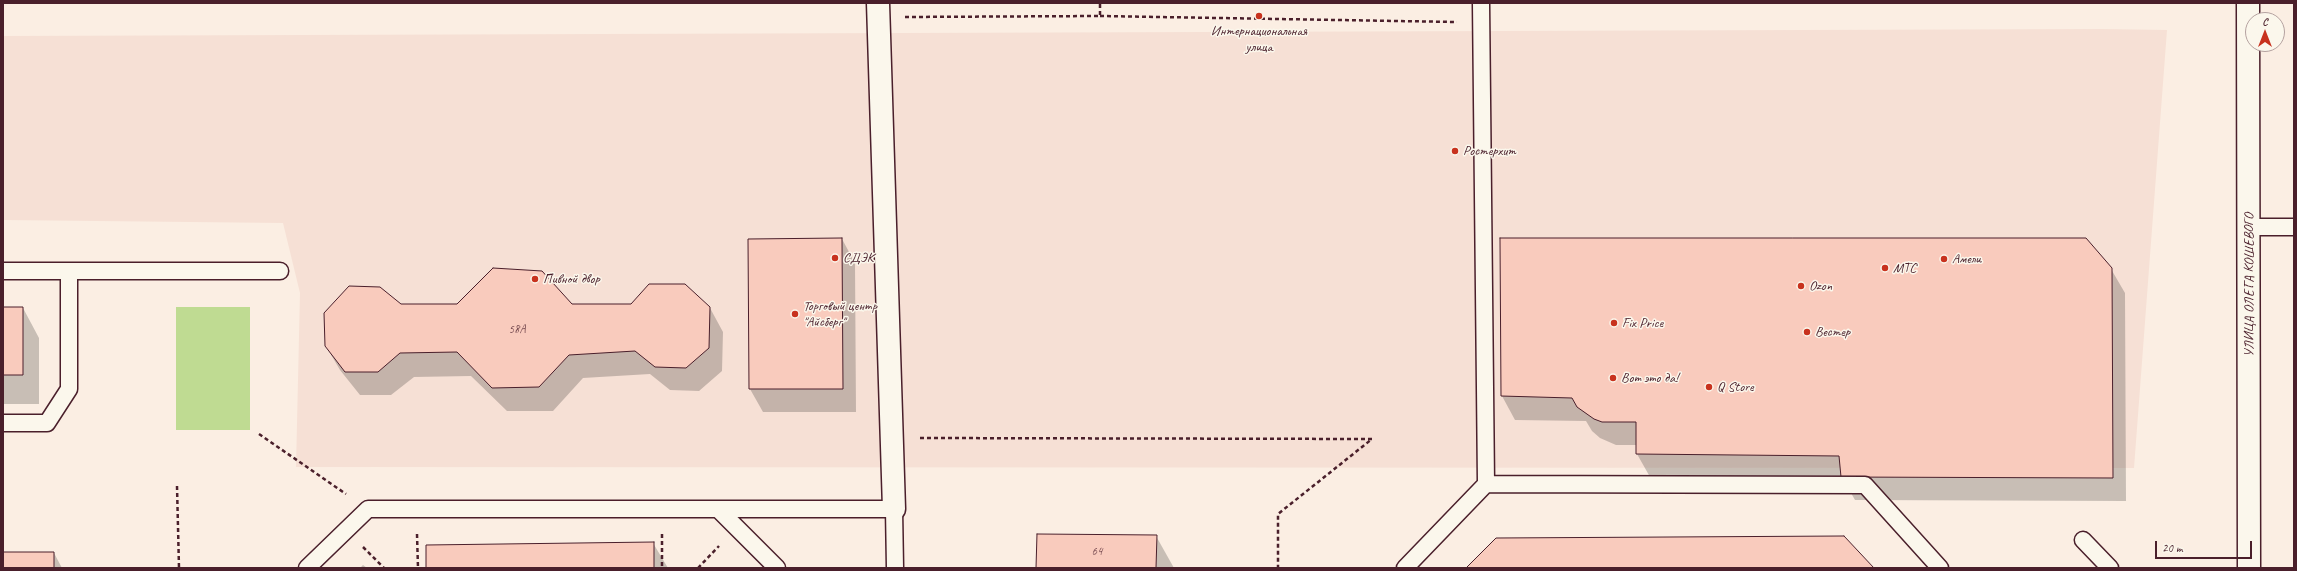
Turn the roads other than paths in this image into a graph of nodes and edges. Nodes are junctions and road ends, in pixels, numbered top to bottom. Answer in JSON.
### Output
{"nodes":[{"id":1,"x":878,"y":3,"type":"edge"},
{"id":2,"x":1481,"y":3,"type":"edge"},
{"id":3,"x":2248,"y":3,"type":"edge"},
{"id":4,"x":2249,"y":226,"type":"junction"},
{"id":5,"x":2294,"y":227,"type":"edge"},
{"id":6,"x":3,"y":271,"type":"edge"},
{"id":7,"x":69,"y":271,"type":"junction"},
{"id":8,"x":280,"y":271,"type":"dead end"},
{"id":9,"x":3,"y":423,"type":"edge"},
{"id":10,"x":1486,"y":484,"type":"junction"},
{"id":11,"x":718,"y":509,"type":"junction"},
{"id":12,"x":894,"y":509,"type":"junction"},
{"id":13,"x":2083,"y":540,"type":"dead end"},
{"id":14,"x":307,"y":568,"type":"edge"},
{"id":15,"x":777,"y":568,"type":"edge"},
{"id":16,"x":895,"y":568,"type":"edge"},
{"id":17,"x":1404,"y":568,"type":"edge"},
{"id":18,"x":1940,"y":568,"type":"edge"},
{"id":19,"x":2110,"y":568,"type":"edge"},
{"id":20,"x":2249,"y":568,"type":"edge"}],
"edges":[{"from":1,"to":12,"type":"main road"},
{"from":2,"to":10,"type":"lane"},
{"from":3,"to":4,"type":"main road","name":"УЛИЦА ОЛЕГА КОШЕВОГО"},
{"from":4,"to":5,"type":"lane"},
{"from":4,"to":20,"type":"main road","name":"УЛИЦА ОЛЕГА КОШЕВОГО"},
{"from":6,"to":7,"type":"lane"},
{"from":7,"to":8,"type":"lane"},
{"from":7,"to":9,"type":"lane"},
{"from":10,"to":17,"type":"lane"},
{"from":10,"to":18,"type":"lane"},
{"from":11,"to":12,"type":"lane"},
{"from":11,"to":14,"type":"lane"},
{"from":11,"to":15,"type":"lane"},
{"from":12,"to":16,"type":"lane"},
{"from":13,"to":19,"type":"lane"}]}
